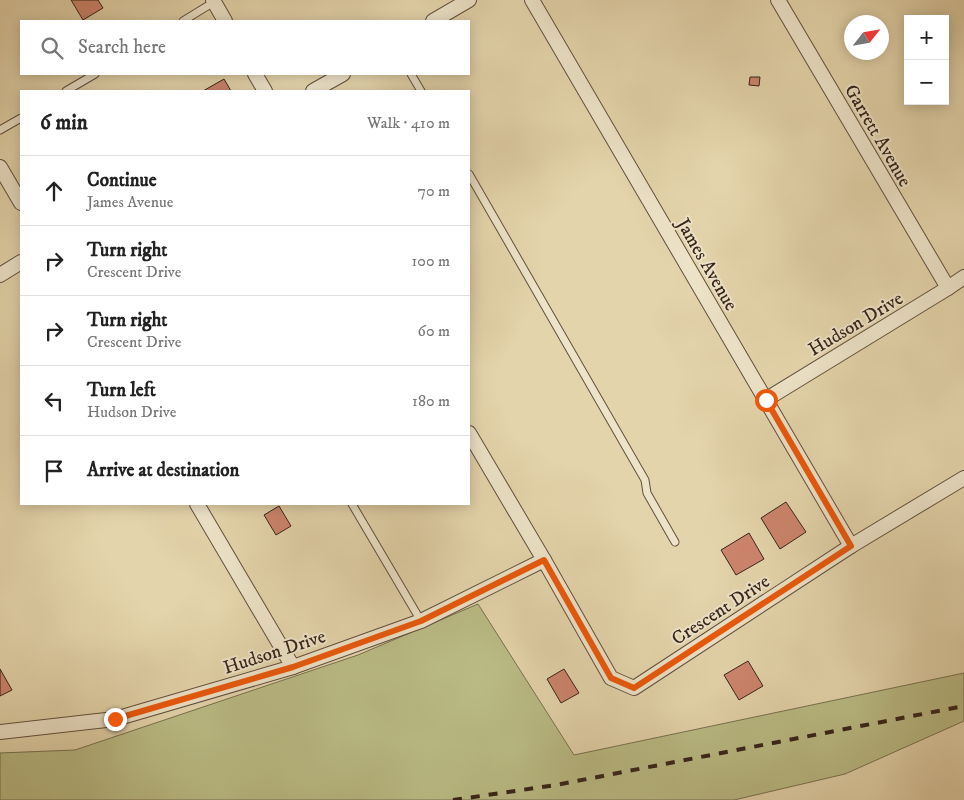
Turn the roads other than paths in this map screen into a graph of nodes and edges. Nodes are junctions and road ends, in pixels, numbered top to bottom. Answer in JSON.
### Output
{"nodes":[{"id":1,"x":470,"y":0,"type":"edge"},
{"id":2,"x":532,"y":0,"type":"edge"},
{"id":3,"x":778,"y":0,"type":"edge"},
{"id":4,"x":213,"y":1,"type":"edge"},
{"id":5,"x":184,"y":20,"type":"edge"},
{"id":6,"x":224,"y":20,"type":"edge"},
{"id":7,"x":435,"y":20,"type":"edge"},
{"id":8,"x":93,"y":75,"type":"edge"},
{"id":9,"x":256,"y":75,"type":"edge"},
{"id":10,"x":341,"y":75,"type":"edge"},
{"id":11,"x":412,"y":75,"type":"edge"},
{"id":12,"x":68,"y":90,"type":"edge"},
{"id":13,"x":264,"y":90,"type":"edge"},
{"id":14,"x":315,"y":90,"type":"edge"},
{"id":15,"x":420,"y":90,"type":"edge"},
{"id":16,"x":20,"y":119,"type":"edge"},
{"id":17,"x":0,"y":130,"type":"edge"},
{"id":18,"x":0,"y":167,"type":"edge"},
{"id":19,"x":470,"y":176,"type":"edge"},
{"id":20,"x":20,"y":201,"type":"edge"},
{"id":21,"x":20,"y":263,"type":"edge"},
{"id":22,"x":0,"y":274,"type":"edge"},
{"id":23,"x":964,"y":277,"type":"edge"},
{"id":24,"x":948,"y":288,"type":"junction"},
{"id":25,"x":766,"y":400,"type":"junction"},
{"id":26,"x":470,"y":435,"type":"edge"},
{"id":27,"x":964,"y":478,"type":"edge"},
{"id":28,"x":198,"y":505,"type":"edge"},
{"id":29,"x":353,"y":505,"type":"edge"},
{"id":30,"x":675,"y":542,"type":"dead end"},
{"id":31,"x":851,"y":546,"type":"junction"},
{"id":32,"x":544,"y":560,"type":"junction"},
{"id":33,"x":421,"y":621,"type":"junction"},
{"id":34,"x":293,"y":667,"type":"junction"},
{"id":35,"x":0,"y":732,"type":"edge"}],
"edges":[{"from":1,"to":7,"type":"street"},
{"from":2,"to":25,"type":"street","name":"James Avenue"},
{"from":3,"to":24,"type":"street","name":"Garrett Avenue"},
{"from":4,"to":5,"type":"lane"},
{"from":4,"to":6,"type":"street"},
{"from":8,"to":12,"type":"lane"},
{"from":9,"to":13,"type":"street"},
{"from":10,"to":14,"type":"street"},
{"from":11,"to":15,"type":"lane"},
{"from":16,"to":17,"type":"lane"},
{"from":18,"to":20,"type":"street"},
{"from":19,"to":30,"type":"lane"},
{"from":21,"to":22,"type":"street"},
{"from":23,"to":24,"type":"street","name":"Hudson Drive"},
{"from":24,"to":25,"type":"street","name":"Hudson Drive"},
{"from":25,"to":31,"type":"street","name":"James Avenue"},
{"from":26,"to":32,"type":"street"},
{"from":27,"to":31,"type":"street","name":"Crescent Drive"},
{"from":28,"to":34,"type":"street"},
{"from":29,"to":33,"type":"lane"},
{"from":31,"to":32,"type":"street","name":"Crescent Drive"},
{"from":32,"to":33,"type":"street","name":"Hudson Drive"},
{"from":33,"to":34,"type":"street","name":"Hudson Drive"},
{"from":34,"to":35,"type":"street","name":"Hudson Drive"}]}
